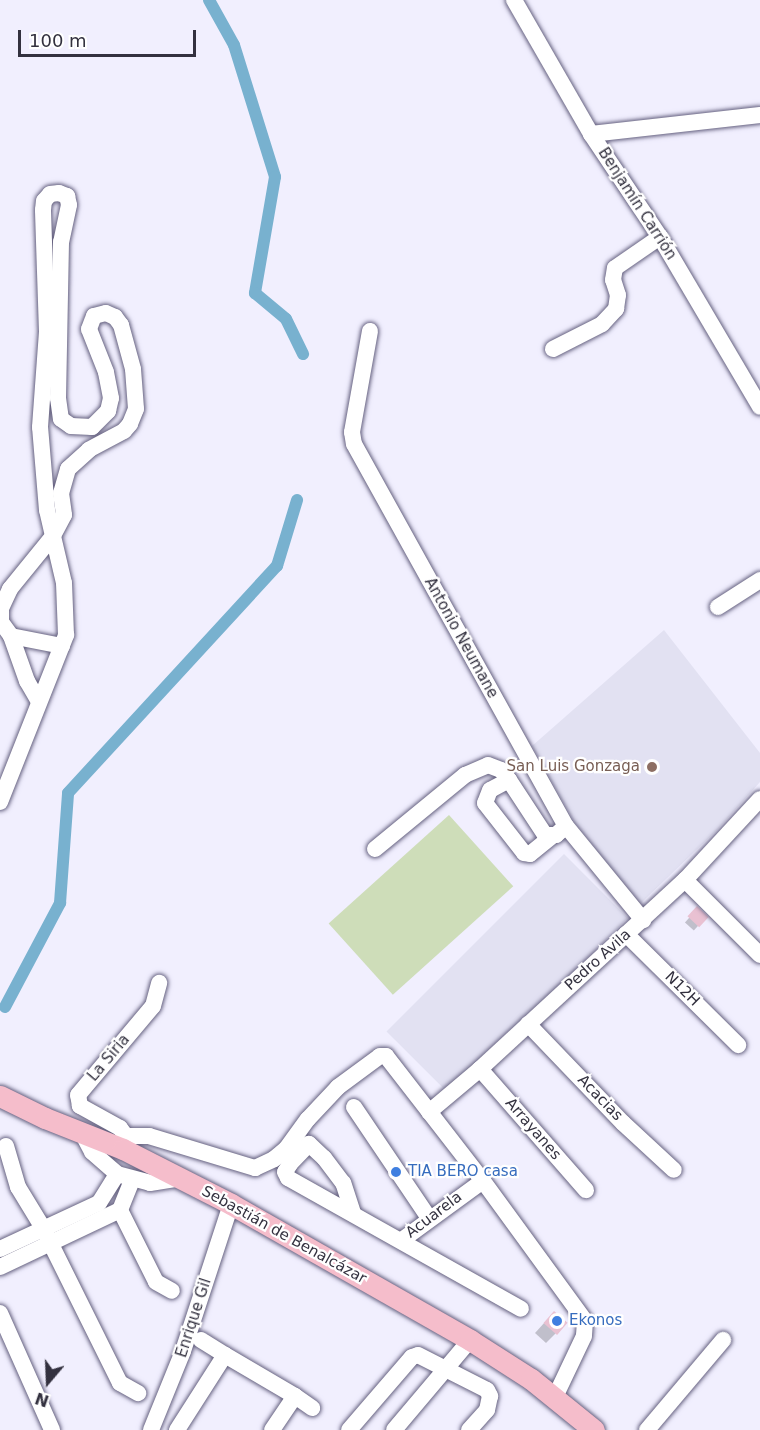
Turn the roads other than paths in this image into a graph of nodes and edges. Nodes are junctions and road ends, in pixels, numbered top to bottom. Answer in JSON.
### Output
{"nodes":[{"id":1,"x":514,"y":0,"type":"edge"},
{"id":2,"x":760,"y":115,"type":"edge"},
{"id":3,"x":591,"y":134,"type":"junction"},
{"id":4,"x":660,"y":237,"type":"junction"},
{"id":5,"x":370,"y":331,"type":"dead end"},
{"id":6,"x":553,"y":349,"type":"dead end"},
{"id":7,"x":760,"y":407,"type":"edge"},
{"id":8,"x":53,"y":536,"type":"junction"},
{"id":9,"x":760,"y":580,"type":"edge"},
{"id":10,"x":718,"y":607,"type":"dead end"},
{"id":11,"x":11,"y":636,"type":"junction"},
{"id":12,"x":62,"y":646,"type":"junction"},
{"id":13,"x":38,"y":700,"type":"junction"},
{"id":14,"x":509,"y":780,"type":"junction"},
{"id":15,"x":760,"y":799,"type":"edge"},
{"id":16,"x":0,"y":802,"type":"edge"},
{"id":17,"x":567,"y":826,"type":"junction"},
{"id":18,"x":550,"y":837,"type":"junction"},
{"id":19,"x":375,"y":849,"type":"dead end"},
{"id":20,"x":685,"y":880,"type":"junction"},
{"id":21,"x":643,"y":920,"type":"junction"},
{"id":22,"x":626,"y":934,"type":"junction"},
{"id":23,"x":760,"y":955,"type":"edge"},
{"id":24,"x":159,"y":983,"type":"dead end"},
{"id":25,"x":528,"y":1024,"type":"junction"},
{"id":26,"x":738,"y":1045,"type":"dead end"},
{"id":27,"x":480,"y":1069,"type":"junction"},
{"id":28,"x":0,"y":1096,"type":"edge"},
{"id":29,"x":354,"y":1107,"type":"dead end"},
{"id":30,"x":429,"y":1112,"type":"junction"},
{"id":31,"x":82,"y":1133,"type":"junction"},
{"id":32,"x":124,"y":1143,"type":"junction"},
{"id":33,"x":6,"y":1146,"type":"dead end"},
{"id":34,"x":674,"y":1170,"type":"dead end"},
{"id":35,"x":125,"y":1177,"type":"junction"},
{"id":36,"x":180,"y":1178,"type":"junction"},
{"id":37,"x":483,"y":1181,"type":"junction"},
{"id":38,"x":586,"y":1190,"type":"dead end"},
{"id":39,"x":231,"y":1204,"type":"junction"},
{"id":40,"x":120,"y":1210,"type":"junction"},
{"id":41,"x":353,"y":1213,"type":"dead end"},
{"id":42,"x":429,"y":1218,"type":"junction"},
{"id":43,"x":47,"y":1235,"type":"junction"},
{"id":44,"x":402,"y":1240,"type":"junction"},
{"id":45,"x":0,"y":1249,"type":"edge"},
{"id":46,"x":0,"y":1267,"type":"edge"},
{"id":47,"x":172,"y":1290,"type":"dead end"},
{"id":48,"x":522,"y":1309,"type":"dead end"},
{"id":49,"x":0,"y":1313,"type":"edge"},
{"id":50,"x":201,"y":1340,"type":"dead end"},
{"id":51,"x":723,"y":1340,"type":"dead end"},
{"id":52,"x":470,"y":1341,"type":"junction"},
{"id":53,"x":225,"y":1355,"type":"junction"},
{"id":54,"x":448,"y":1369,"type":"junction"},
{"id":55,"x":138,"y":1393,"type":"dead end"},
{"id":56,"x":295,"y":1396,"type":"junction"},
{"id":57,"x":555,"y":1397,"type":"junction"},
{"id":58,"x":312,"y":1408,"type":"dead end"},
{"id":59,"x":52,"y":1430,"type":"edge"},
{"id":60,"x":151,"y":1430,"type":"edge"},
{"id":61,"x":177,"y":1430,"type":"edge"},
{"id":62,"x":272,"y":1430,"type":"edge"},
{"id":63,"x":349,"y":1430,"type":"edge"},
{"id":64,"x":394,"y":1430,"type":"edge"},
{"id":65,"x":469,"y":1430,"type":"edge"},
{"id":66,"x":594,"y":1430,"type":"edge"},
{"id":67,"x":647,"y":1430,"type":"edge"}],
"edges":[{"from":1,"to":3,"type":"street","name":"Benjamín Carrión"},
{"from":2,"to":3,"type":"street"},
{"from":3,"to":4,"type":"street","name":"Benjamín Carrión"},
{"from":4,"to":6,"type":"street"},
{"from":4,"to":7,"type":"street","name":"Benjamín Carrión"},
{"from":5,"to":17,"type":"street","name":"Antonio Neumane"},
{"from":8,"to":8,"type":"street"},
{"from":8,"to":11,"type":"street"},
{"from":8,"to":12,"type":"street"},
{"from":9,"to":10,"type":"street"},
{"from":11,"to":12,"type":"street"},
{"from":11,"to":13,"type":"street"},
{"from":12,"to":13,"type":"street"},
{"from":13,"to":16,"type":"street"},
{"from":14,"to":18,"type":"street"},
{"from":14,"to":18,"type":"street"},
{"from":14,"to":19,"type":"street"},
{"from":15,"to":20,"type":"street","name":"Pedro Avila"},
{"from":17,"to":18,"type":"street"},
{"from":17,"to":21,"type":"street","name":"Antonio Neumane"},
{"from":20,"to":21,"type":"street","name":"Pedro Avila"},
{"from":20,"to":23,"type":"street"},
{"from":21,"to":22,"type":"street","name":"Pedro Avila"},
{"from":22,"to":25,"type":"street","name":"Pedro Avila"},
{"from":22,"to":26,"type":"street","name":"N12H"},
{"from":24,"to":32,"type":"street","name":"La Siria"},
{"from":25,"to":27,"type":"street","name":"Pedro Avila"},
{"from":25,"to":34,"type":"street","name":"Acacias"},
{"from":27,"to":30,"type":"street","name":"Pedro Avila"},
{"from":27,"to":38,"type":"street","name":"Arrayanes"},
{"from":28,"to":31,"type":"main road","name":"Sebastián de Benalcázar"},
{"from":29,"to":42,"type":"street"},
{"from":30,"to":32,"type":"street"},
{"from":30,"to":37,"type":"street"},
{"from":31,"to":32,"type":"main road","name":"Sebastián de Benalcázar"},
{"from":31,"to":35,"type":"street"},
{"from":32,"to":36,"type":"main road","name":"Sebastián de Benalcázar"},
{"from":33,"to":43,"type":"street"},
{"from":35,"to":36,"type":"street"},
{"from":35,"to":40,"type":"street"},
{"from":35,"to":43,"type":"street"},
{"from":36,"to":39,"type":"main road","name":"Sebastián de Benalcázar"},
{"from":37,"to":42,"type":"street","name":"Acuarela"},
{"from":37,"to":57,"type":"street"},
{"from":39,"to":52,"type":"main road","name":"Sebastián de Benalcázar"},
{"from":39,"to":60,"type":"street","name":"Enrique Gil"},
{"from":40,"to":43,"type":"street"},
{"from":40,"to":47,"type":"street"},
{"from":41,"to":44,"type":"street","name":"Acuarela"},
{"from":42,"to":44,"type":"street","name":"Acuarela"},
{"from":43,"to":45,"type":"street"},
{"from":43,"to":46,"type":"street"},
{"from":43,"to":55,"type":"street"},
{"from":44,"to":48,"type":"street"},
{"from":49,"to":59,"type":"street"},
{"from":50,"to":53,"type":"street"},
{"from":51,"to":67,"type":"street"},
{"from":52,"to":54,"type":"street"},
{"from":52,"to":57,"type":"main road","name":"Sebastián de Benalcázar"},
{"from":53,"to":56,"type":"street"},
{"from":53,"to":61,"type":"street"},
{"from":54,"to":63,"type":"street"},
{"from":54,"to":64,"type":"street"},
{"from":54,"to":65,"type":"street"},
{"from":56,"to":58,"type":"street"},
{"from":56,"to":62,"type":"street"},
{"from":57,"to":66,"type":"main road","name":"Sebastián de Benalcázar"}]}
